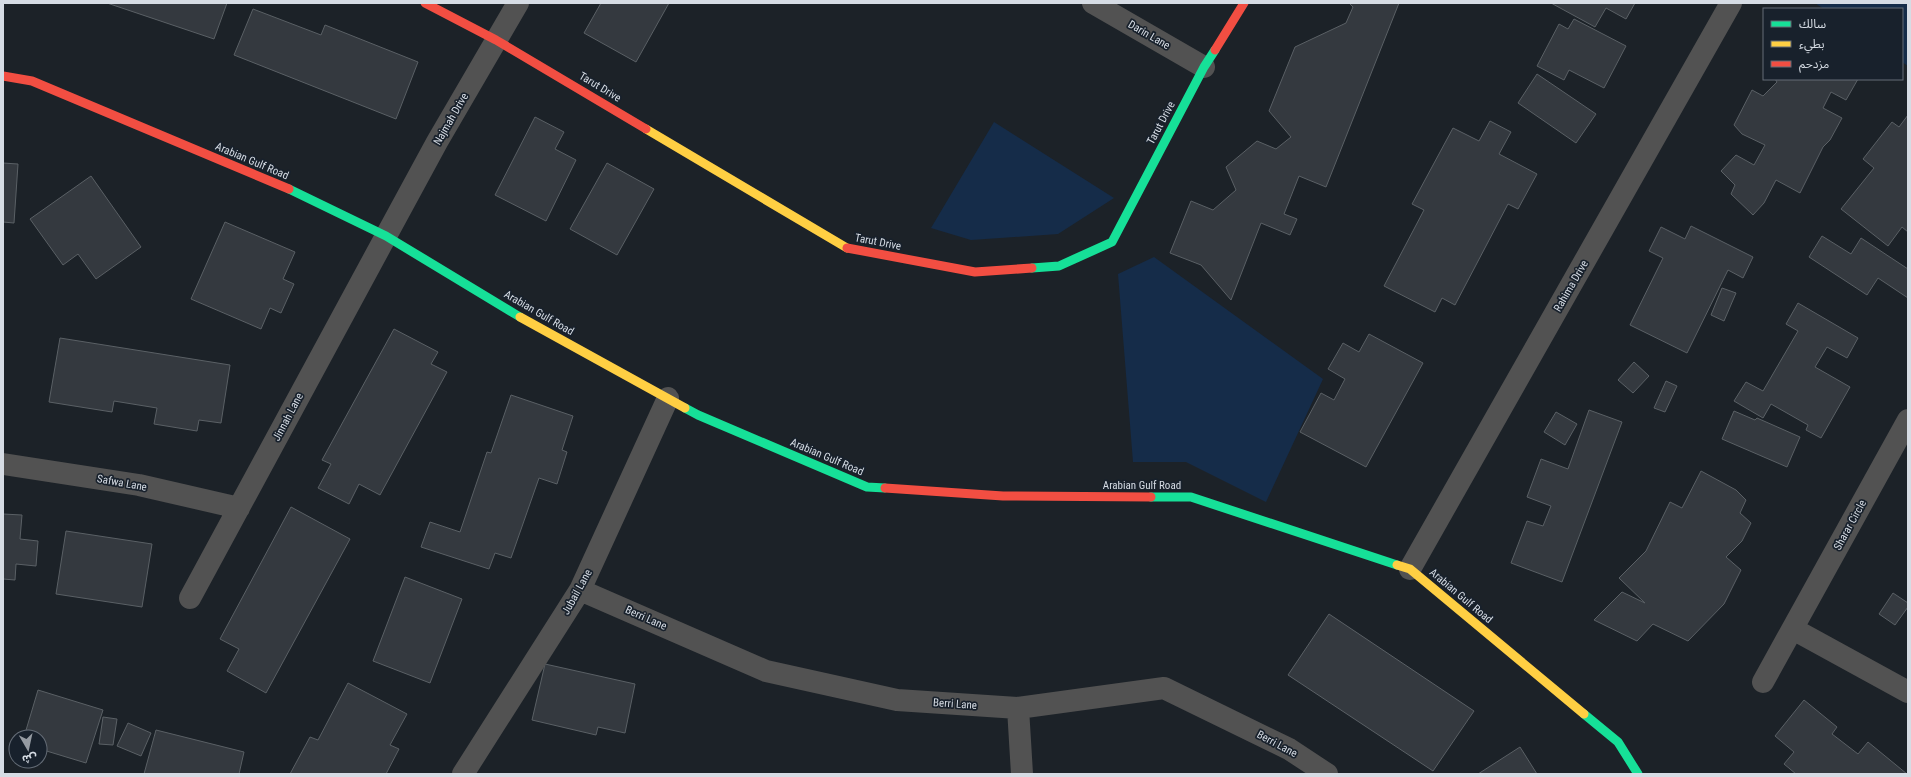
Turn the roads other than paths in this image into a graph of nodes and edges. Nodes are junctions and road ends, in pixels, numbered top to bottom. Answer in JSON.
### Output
{"nodes":[{"id":1,"x":425,"y":3,"type":"edge"},
{"id":2,"x":518,"y":3,"type":"edge"},
{"id":3,"x":1093,"y":3,"type":"edge"},
{"id":4,"x":1244,"y":3,"type":"edge"},
{"id":5,"x":1731,"y":3,"type":"edge"},
{"id":6,"x":496,"y":40,"type":"junction"},
{"id":7,"x":1204,"y":67,"type":"junction"},
{"id":8,"x":3,"y":76,"type":"edge"},
{"id":9,"x":386,"y":236,"type":"junction"},
{"id":10,"x":668,"y":398,"type":"junction"},
{"id":11,"x":1908,"y":420,"type":"edge"},
{"id":12,"x":3,"y":464,"type":"edge"},
{"id":13,"x":239,"y":508,"type":"junction"},
{"id":14,"x":1410,"y":569,"type":"junction"},
{"id":15,"x":580,"y":590,"type":"junction"},
{"id":16,"x":190,"y":598,"type":"dead end"},
{"id":17,"x":1793,"y":629,"type":"junction"},
{"id":18,"x":1763,"y":682,"type":"dead end"},
{"id":19,"x":1908,"y":692,"type":"edge"},
{"id":20,"x":1018,"y":708,"type":"junction"},
{"id":21,"x":463,"y":774,"type":"edge"},
{"id":22,"x":1022,"y":774,"type":"edge"},
{"id":23,"x":1327,"y":774,"type":"edge"},
{"id":24,"x":1638,"y":774,"type":"edge"}],
"edges":[{"from":1,"to":6,"type":"main road","name":"Tarut Drive"},
{"from":2,"to":6,"type":"street","name":"Najmah Drive"},
{"from":3,"to":7,"type":"street","name":"Darin Lane"},
{"from":4,"to":7,"type":"main road","name":"Tarut Drive"},
{"from":5,"to":14,"type":"street","name":"Rahima Drive"},
{"from":6,"to":7,"type":"main road","name":"Tarut Drive"},
{"from":6,"to":9,"type":"street","name":"Najmah Drive"},
{"from":8,"to":9,"type":"main road","name":"Arabian Gulf Road"},
{"from":9,"to":10,"type":"main road","name":"Arabian Gulf Road"},
{"from":9,"to":13,"type":"street","name":"Jinnah Lane"},
{"from":10,"to":14,"type":"main road","name":"Arabian Gulf Road"},
{"from":10,"to":15,"type":"street","name":"Jubail Lane"},
{"from":11,"to":17,"type":"street","name":"Sharar Circle"},
{"from":12,"to":13,"type":"street","name":"Safwa Lane"},
{"from":13,"to":16,"type":"street","name":"Jinnah Lane"},
{"from":14,"to":24,"type":"main road","name":"Arabian Gulf Road"},
{"from":15,"to":20,"type":"street","name":"Berri Lane"},
{"from":15,"to":21,"type":"street","name":"Jubail Lane"},
{"from":17,"to":18,"type":"street","name":"Sharar Circle"},
{"from":17,"to":19,"type":"street"},
{"from":20,"to":22,"type":"street"},
{"from":20,"to":23,"type":"street","name":"Berri Lane"}]}
